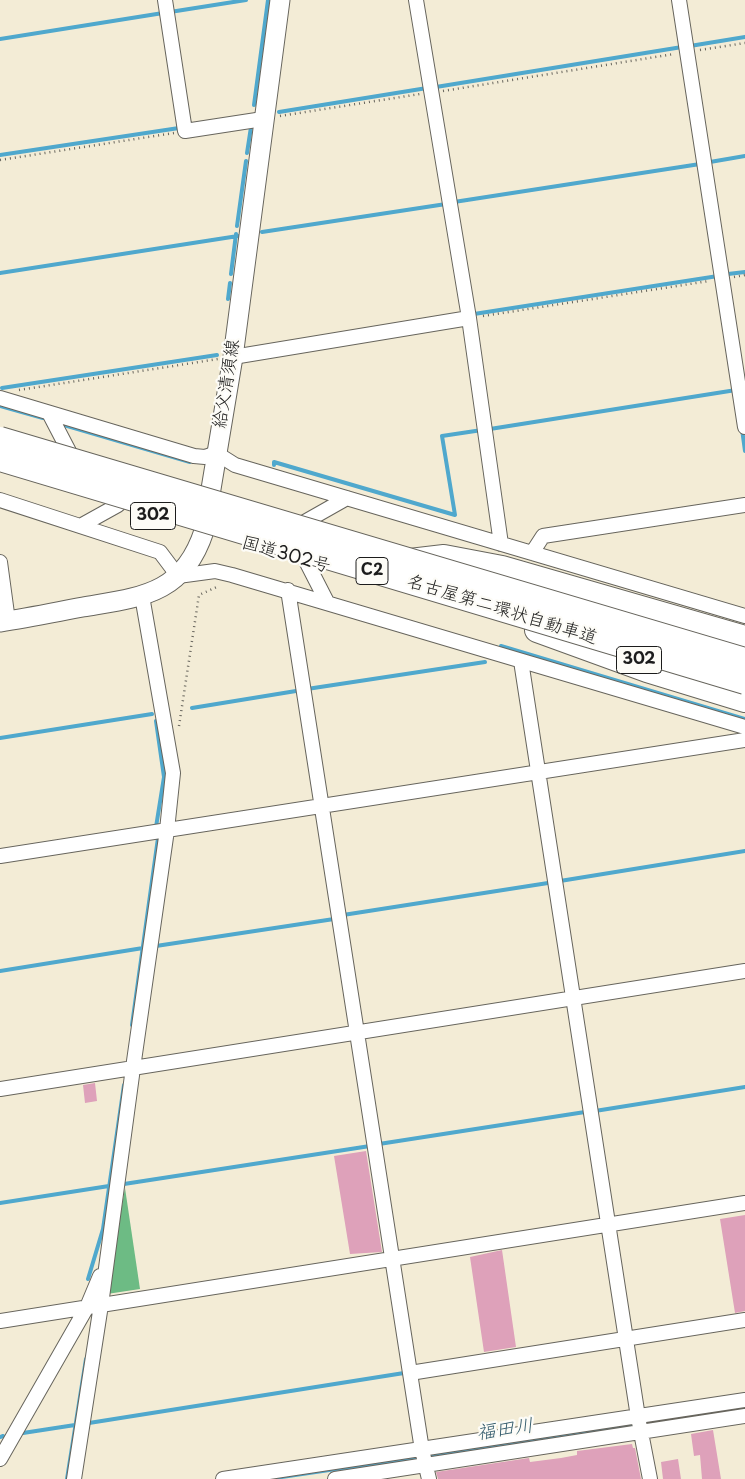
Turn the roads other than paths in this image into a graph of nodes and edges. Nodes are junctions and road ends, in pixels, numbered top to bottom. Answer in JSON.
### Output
{"nodes":[{"id":1,"x":164,"y":0,"type":"edge"},
{"id":2,"x":280,"y":0,"type":"edge"},
{"id":3,"x":416,"y":0,"type":"edge"},
{"id":4,"x":679,"y":0,"type":"edge"},
{"id":5,"x":263,"y":119,"type":"junction"},
{"id":6,"x":469,"y":318,"type":"junction"},
{"id":7,"x":233,"y":357,"type":"junction"},
{"id":8,"x":5,"y":394,"type":"edge"},
{"id":9,"x":49,"y":413,"type":"junction"},
{"id":10,"x":745,"y":427,"type":"edge"},
{"id":11,"x":0,"y":439,"type":"edge"},
{"id":12,"x":216,"y":453,"type":"junction"},
{"id":13,"x":0,"y":459,"type":"edge"},
{"id":14,"x":0,"y":469,"type":"edge"},
{"id":15,"x":94,"y":498,"type":"junction"},
{"id":16,"x":347,"y":498,"type":"junction"},
{"id":17,"x":0,"y":500,"type":"edge"},
{"id":18,"x":118,"y":505,"type":"junction"},
{"id":19,"x":745,"y":505,"type":"edge"},
{"id":20,"x":82,"y":525,"type":"junction"},
{"id":21,"x":204,"y":532,"type":"junction"},
{"id":22,"x":502,"y":544,"type":"junction"},
{"id":23,"x":258,"y":547,"type":"junction"},
{"id":24,"x":532,"y":553,"type":"junction"},
{"id":25,"x":306,"y":561,"type":"junction"},
{"id":26,"x":0,"y":562,"type":"edge"},
{"id":27,"x":352,"y":574,"type":"junction"},
{"id":28,"x":178,"y":576,"type":"junction"},
{"id":29,"x":288,"y":590,"type":"junction"},
{"id":30,"x":142,"y":596,"type":"junction"},
{"id":31,"x":327,"y":602,"type":"junction"},
{"id":32,"x":745,"y":616,"type":"edge"},
{"id":33,"x":4,"y":622,"type":"edge"},
{"id":34,"x":533,"y":628,"type":"junction"},
{"id":35,"x":745,"y":638,"type":"edge"},
{"id":36,"x":745,"y":660,"type":"edge"},
{"id":37,"x":521,"y":661,"type":"junction"},
{"id":38,"x":745,"y":682,"type":"edge"},
{"id":39,"x":745,"y":692,"type":"edge"},
{"id":40,"x":745,"y":700,"type":"edge"},
{"id":41,"x":745,"y":727,"type":"edge"},
{"id":42,"x":745,"y":740,"type":"edge"},
{"id":43,"x":538,"y":772,"type":"junction"},
{"id":44,"x":321,"y":806,"type":"junction"},
{"id":45,"x":168,"y":830,"type":"junction"},
{"id":46,"x":0,"y":856,"type":"edge"},
{"id":47,"x":745,"y":971,"type":"edge"},
{"id":48,"x":573,"y":997,"type":"junction"},
{"id":49,"x":357,"y":1032,"type":"junction"},
{"id":50,"x":132,"y":1068,"type":"junction"},
{"id":51,"x":0,"y":1089,"type":"edge"},
{"id":52,"x":745,"y":1203,"type":"edge"},
{"id":53,"x":608,"y":1225,"type":"junction"},
{"id":54,"x":107,"y":1258,"type":"junction"},
{"id":55,"x":392,"y":1259,"type":"junction"},
{"id":56,"x":101,"y":1305,"type":"junction"},
{"id":57,"x":87,"y":1307,"type":"junction"},
{"id":58,"x":745,"y":1320,"type":"edge"},
{"id":59,"x":0,"y":1321,"type":"edge"},
{"id":60,"x":626,"y":1339,"type":"junction"},
{"id":61,"x":410,"y":1373,"type":"junction"},
{"id":62,"x":745,"y":1400,"type":"edge"},
{"id":63,"x":745,"y":1416,"type":"edge"},
{"id":64,"x":638,"y":1417,"type":"junction"},
{"id":65,"x":641,"y":1432,"type":"junction"},
{"id":66,"x":0,"y":1459,"type":"edge"},
{"id":67,"x":425,"y":1462,"type":"edge"},
{"id":68,"x":241,"y":1478,"type":"edge"},
{"id":69,"x":74,"y":1479,"type":"edge"},
{"id":70,"x":223,"y":1479,"type":"edge"},
{"id":71,"x":335,"y":1479,"type":"edge"},
{"id":72,"x":650,"y":1479,"type":"edge"}],
"edges":[{"from":1,"to":5,"type":"street"},
{"from":2,"to":5,"type":"main road","name":"給父清須線"},
{"from":3,"to":6,"type":"street"},
{"from":4,"to":10,"type":"street"},
{"from":5,"to":7,"type":"main road","name":"給父清須線"},
{"from":6,"to":7,"type":"street"},
{"from":6,"to":22,"type":"street"},
{"from":7,"to":12,"type":"main road","name":"給父清須線"},
{"from":8,"to":9,"type":"street"},
{"from":9,"to":12,"type":"street"},
{"from":9,"to":15,"type":"street"},
{"from":11,"to":36,"type":"highway","name":"名古屋第二環状自動車道","number":"C2","bridge":true},
{"from":12,"to":16,"type":"street"},
{"from":12,"to":21,"type":"main road","name":"給父清須線"},
{"from":13,"to":38,"type":"highway","name":"名古屋第二環状自動車道","number":"C2","bridge":true},
{"from":14,"to":15,"type":"highway","name":"国道302号","number":"302"},
{"from":15,"to":18,"type":"highway","name":"国道302号","number":"302"},
{"from":16,"to":22,"type":"street"},
{"from":16,"to":23,"type":"street"},
{"from":17,"to":20,"type":"street"},
{"from":18,"to":20,"type":"street"},
{"from":18,"to":21,"type":"highway","name":"国道302号","number":"302"},
{"from":19,"to":24,"type":"street"},
{"from":20,"to":28,"type":"street"},
{"from":21,"to":23,"type":"highway","name":"国道302号","number":"302"},
{"from":21,"to":28,"type":"main road","name":"給父清須線"},
{"from":22,"to":24,"type":"street"},
{"from":23,"to":25,"type":"highway","name":"国道302号","number":"302"},
{"from":24,"to":32,"type":"street"},
{"from":25,"to":27,"type":"highway","name":"国道302号","number":"302"},
{"from":25,"to":31,"type":"street"},
{"from":26,"to":33,"type":"street"},
{"from":27,"to":34,"type":"highway","name":"国道302号","number":"302"},
{"from":27,"to":35,"type":"highway"},
{"from":28,"to":29,"type":"street"},
{"from":28,"to":30,"type":"main road","name":"給父清須線"},
{"from":29,"to":31,"type":"street"},
{"from":29,"to":44,"type":"street"},
{"from":30,"to":33,"type":"main road","name":"給父清須線"},
{"from":30,"to":45,"type":"street"},
{"from":31,"to":37,"type":"street"},
{"from":34,"to":39,"type":"highway","name":"国道302号","number":"302"},
{"from":34,"to":40,"type":"highway"},
{"from":37,"to":41,"type":"street"},
{"from":37,"to":43,"type":"street"},
{"from":42,"to":43,"type":"street"},
{"from":43,"to":44,"type":"street"},
{"from":43,"to":48,"type":"street"},
{"from":44,"to":45,"type":"street"},
{"from":44,"to":49,"type":"street"},
{"from":45,"to":46,"type":"street"},
{"from":45,"to":50,"type":"street"},
{"from":47,"to":48,"type":"street"},
{"from":48,"to":49,"type":"street"},
{"from":48,"to":53,"type":"street"},
{"from":49,"to":50,"type":"street"},
{"from":49,"to":55,"type":"street"},
{"from":50,"to":51,"type":"street"},
{"from":50,"to":54,"type":"street"},
{"from":52,"to":53,"type":"street"},
{"from":53,"to":55,"type":"street"},
{"from":53,"to":60,"type":"street"},
{"from":54,"to":56,"type":"street"},
{"from":54,"to":57,"type":"street"},
{"from":55,"to":56,"type":"street"},
{"from":55,"to":61,"type":"street"},
{"from":56,"to":57,"type":"street"},
{"from":56,"to":69,"type":"street"},
{"from":57,"to":59,"type":"street"},
{"from":57,"to":66,"type":"street"},
{"from":58,"to":60,"type":"street"},
{"from":60,"to":61,"type":"street"},
{"from":60,"to":64,"type":"street"},
{"from":61,"to":67,"type":"street"},
{"from":62,"to":64,"type":"street"},
{"from":63,"to":65,"type":"street"},
{"from":64,"to":65,"type":"street"},
{"from":64,"to":67,"type":"street"},
{"from":65,"to":67,"type":"street"},
{"from":65,"to":72,"type":"street"},
{"from":67,"to":68,"type":"street"},
{"from":67,"to":71,"type":"street"},
{"from":68,"to":70,"type":"street"}]}
